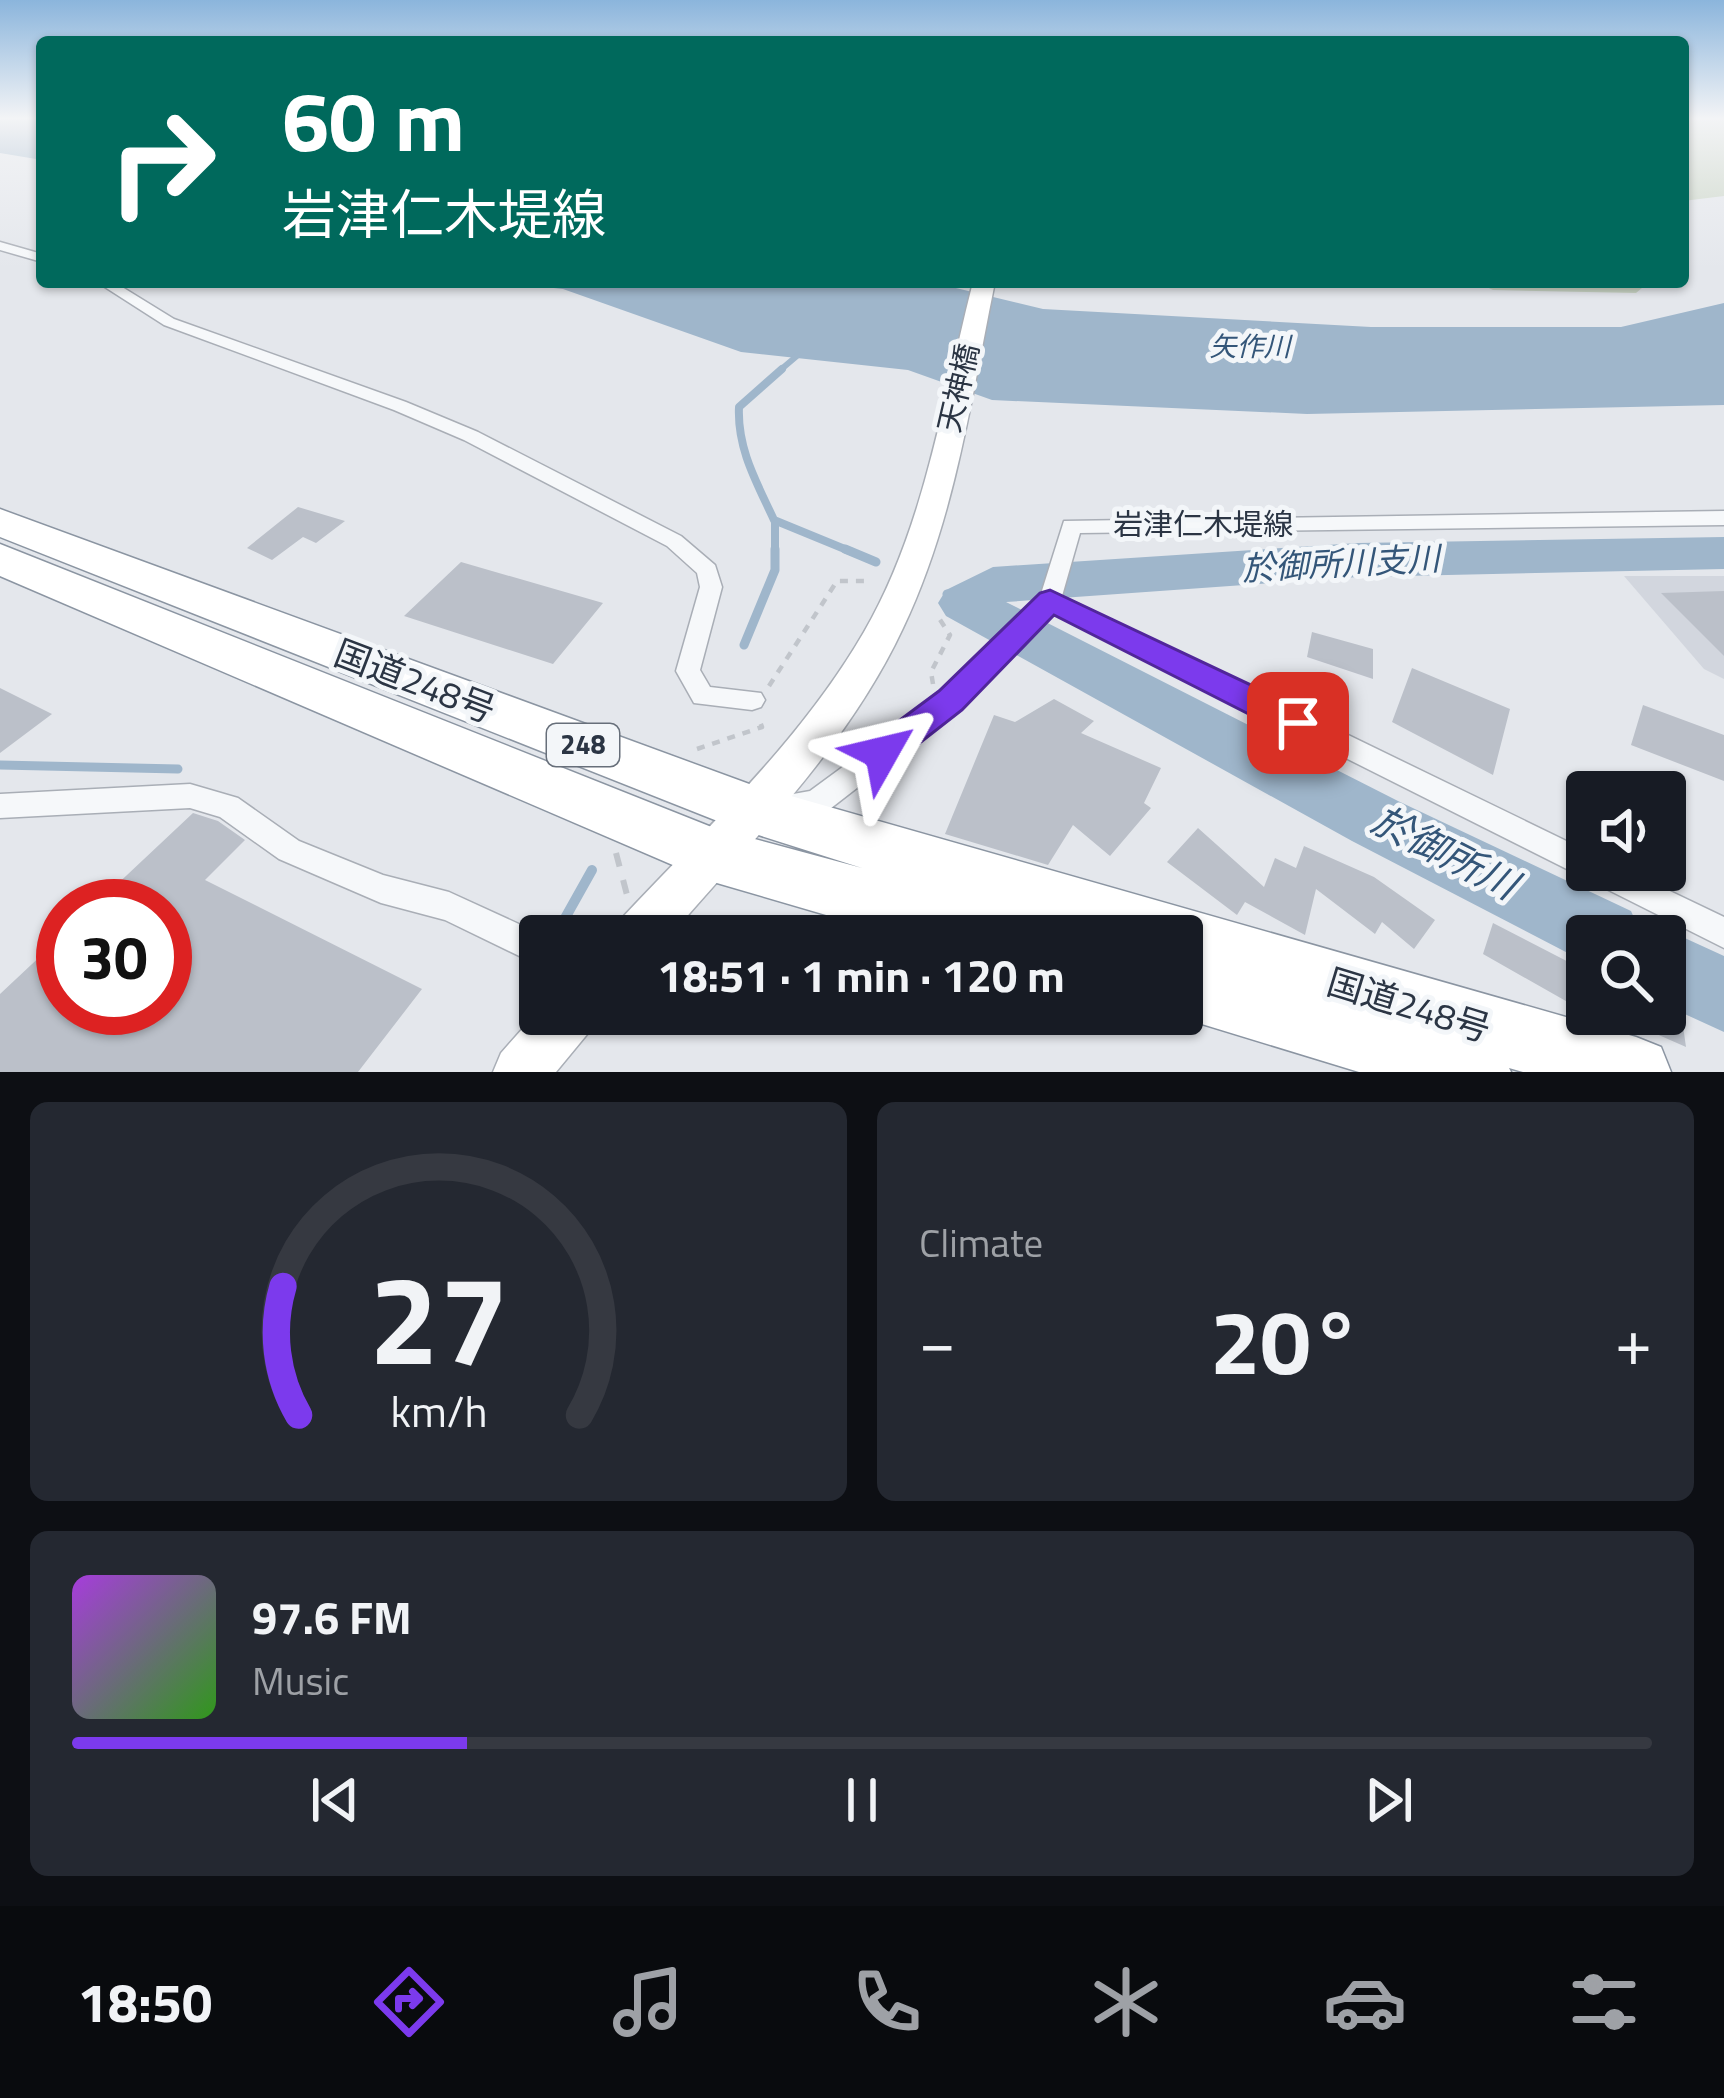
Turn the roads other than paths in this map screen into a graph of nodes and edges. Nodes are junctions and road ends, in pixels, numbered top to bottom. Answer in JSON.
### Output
{"nodes":[{"id":1,"x":0,"y":246,"type":"edge"},
{"id":2,"x":36,"y":256,"type":"edge"},
{"id":3,"x":114,"y":288,"type":"edge"},
{"id":4,"x":983,"y":288,"type":"edge"},
{"id":5,"x":1724,"y":518,"type":"edge"},
{"id":6,"x":0,"y":522,"type":"edge"},
{"id":7,"x":0,"y":559,"type":"edge"},
{"id":8,"x":1043,"y":608,"type":"junction"},
{"id":9,"x":752,"y":700,"type":"road end"},
{"id":10,"x":0,"y":806,"type":"edge"},
{"id":11,"x":750,"y":809,"type":"junction"},
{"id":12,"x":710,"y":854,"type":"junction"},
{"id":13,"x":1566,"y":856,"type":"edge"},
{"id":14,"x":1639,"y":891,"type":"edge"},
{"id":15,"x":656,"y":915,"type":"edge"},
{"id":16,"x":926,"y":915,"type":"edge"},
{"id":17,"x":1106,"y":915,"type":"edge"},
{"id":18,"x":1724,"y":933,"type":"edge"},
{"id":19,"x":519,"y":940,"type":"edge"},
{"id":20,"x":1203,"y":944,"type":"edge"},
{"id":21,"x":1203,"y":993,"type":"edge"},
{"id":22,"x":553,"y":1035,"type":"edge"},
{"id":23,"x":520,"y":1072,"type":"edge"},
{"id":24,"x":1476,"y":1072,"type":"edge"},
{"id":25,"x":1636,"y":1072,"type":"edge"}],
"edges":[{"from":1,"to":2,"type":"street"},
{"from":3,"to":9,"type":"street"},
{"from":4,"to":11,"type":"main road","name":"天神橋"},
{"from":5,"to":8,"type":"street","name":"岩津仁木堤線"},
{"from":6,"to":11,"type":"highway","name":"国道248号","number":"248"},
{"from":7,"to":12,"type":"highway","name":"国道248号","number":"248"},
{"from":8,"to":11,"type":"street"},
{"from":8,"to":13,"type":"street"},
{"from":10,"to":19,"type":"street"},
{"from":11,"to":12,"type":"main road","name":"天神橋"},
{"from":11,"to":17,"type":"highway","name":"国道248号","number":"248"},
{"from":12,"to":15,"type":"main road","name":"天神橋"},
{"from":12,"to":16,"type":"highway","name":"国道248号","number":"248"},
{"from":14,"to":18,"type":"street"},
{"from":20,"to":25,"type":"highway","name":"国道248号","number":"248"},
{"from":21,"to":24,"type":"highway","name":"国道248号"},
{"from":22,"to":23,"type":"main road"}]}
